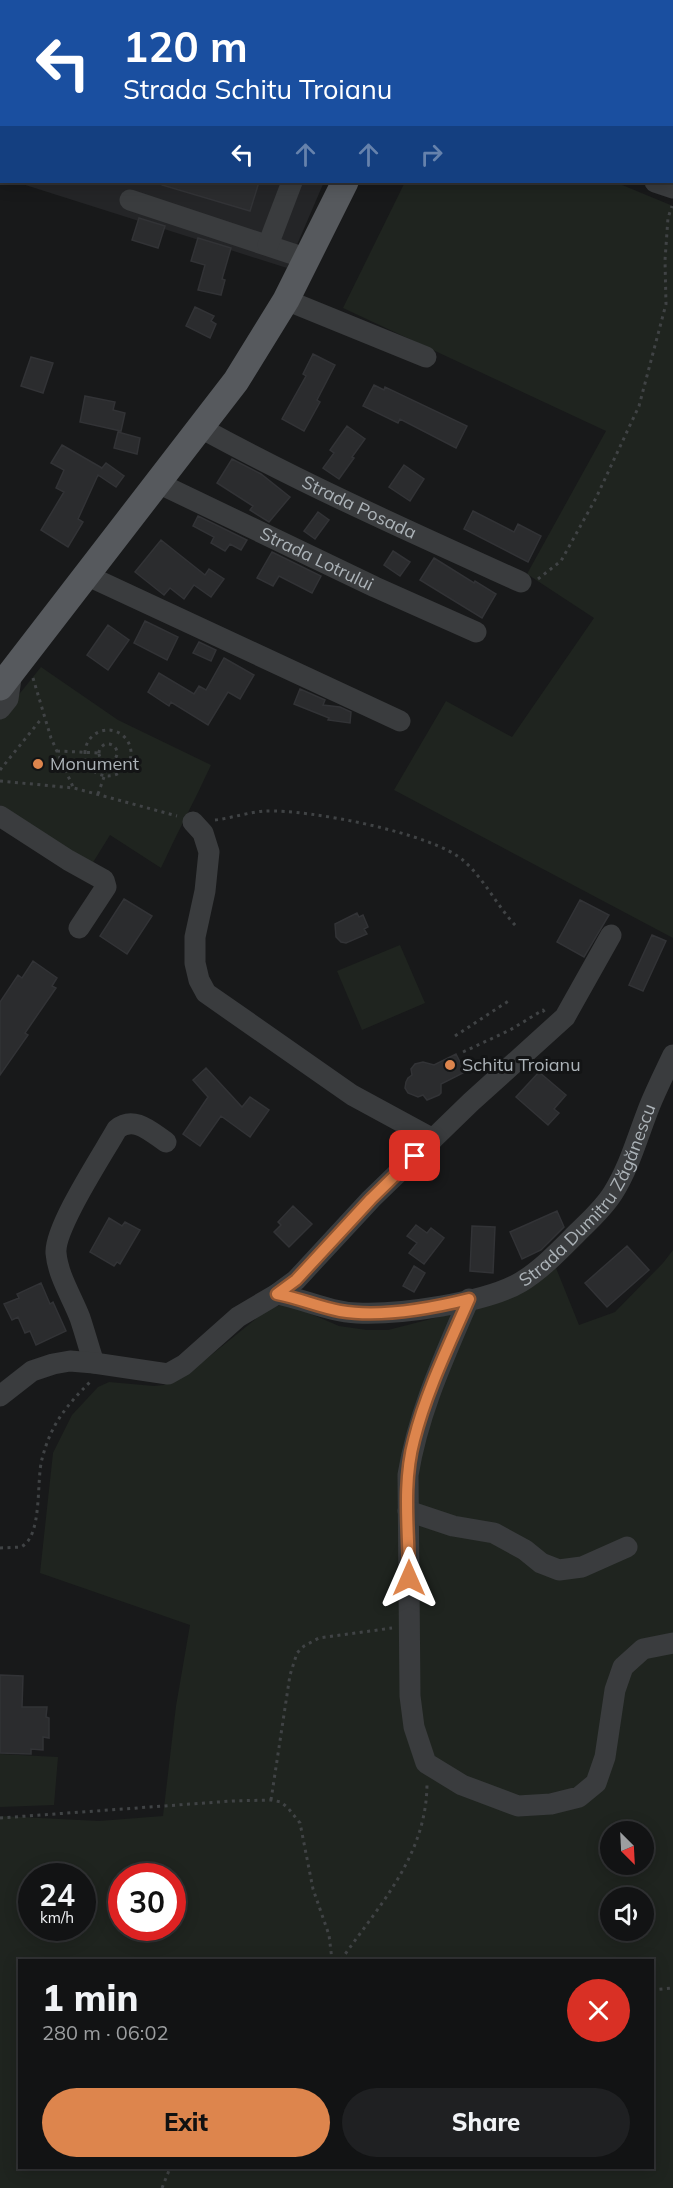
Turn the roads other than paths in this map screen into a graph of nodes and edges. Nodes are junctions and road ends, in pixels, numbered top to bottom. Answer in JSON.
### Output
{"nodes":[{"id":1,"x":292,"y":183,"type":"edge"},
{"id":2,"x":345,"y":183,"type":"edge"},
{"id":3,"x":658,"y":183,"type":"edge"},
{"id":4,"x":673,"y":188,"type":"edge"},
{"id":5,"x":130,"y":200,"type":"dead end"},
{"id":6,"x":268,"y":245,"type":"junction"},
{"id":7,"x":308,"y":259,"type":"junction"},
{"id":8,"x":286,"y":300,"type":"junction"},
{"id":9,"x":426,"y":357,"type":"dead end"},
{"id":10,"x":201,"y":428,"type":"junction"},
{"id":11,"x":159,"y":483,"type":"junction"},
{"id":12,"x":86,"y":575,"type":"junction"},
{"id":13,"x":521,"y":582,"type":"road end"},
{"id":14,"x":476,"y":632,"type":"dead end"},
{"id":15,"x":13,"y":671,"type":"edge"},
{"id":16,"x":0,"y":709,"type":"edge"},
{"id":17,"x":400,"y":721,"type":"dead end"},
{"id":18,"x":0,"y":816,"type":"edge"},
{"id":19,"x":193,"y":822,"type":"road end"},
{"id":20,"x":79,"y":928,"type":"dead end"},
{"id":21,"x":610,"y":935,"type":"dead end"},
{"id":22,"x":673,"y":1055,"type":"edge"},
{"id":23,"x":166,"y":1142,"type":"dead end"},
{"id":24,"x":430,"y":1142,"type":"junction"},
{"id":25,"x":277,"y":1294,"type":"junction"},
{"id":26,"x":469,"y":1299,"type":"junction"},
{"id":27,"x":101,"y":1364,"type":"junction"},
{"id":28,"x":0,"y":1396,"type":"edge"},
{"id":29,"x":408,"y":1511,"type":"junction"},
{"id":30,"x":627,"y":1547,"type":"dead end"},
{"id":31,"x":673,"y":1643,"type":"edge"}],
"edges":[{"from":1,"to":6,"type":"street"},
{"from":2,"to":7,"type":"main road"},
{"from":3,"to":4,"type":"street"},
{"from":5,"to":6,"type":"street"},
{"from":6,"to":7,"type":"street"},
{"from":7,"to":8,"type":"main road"},
{"from":8,"to":9,"type":"street"},
{"from":8,"to":10,"type":"main road"},
{"from":10,"to":11,"type":"main road"},
{"from":10,"to":13,"type":"street","name":"Strada Posada"},
{"from":11,"to":12,"type":"main road"},
{"from":11,"to":14,"type":"street","name":"Strada Lotrului"},
{"from":12,"to":15,"type":"main road"},
{"from":12,"to":17,"type":"street"},
{"from":15,"to":16,"type":"street"},
{"from":18,"to":20,"type":"street"},
{"from":19,"to":24,"type":"street"},
{"from":21,"to":24,"type":"street"},
{"from":22,"to":26,"type":"street","name":"Strada Dumitru Zăgănescu"},
{"from":23,"to":27,"type":"street"},
{"from":24,"to":25,"type":"street"},
{"from":25,"to":26,"type":"street","name":"Strada Dumitru Zăgănescu"},
{"from":25,"to":27,"type":"street"},
{"from":26,"to":29,"type":"street"},
{"from":27,"to":28,"type":"street"},
{"from":29,"to":30,"type":"street"},
{"from":29,"to":31,"type":"street"}]}
